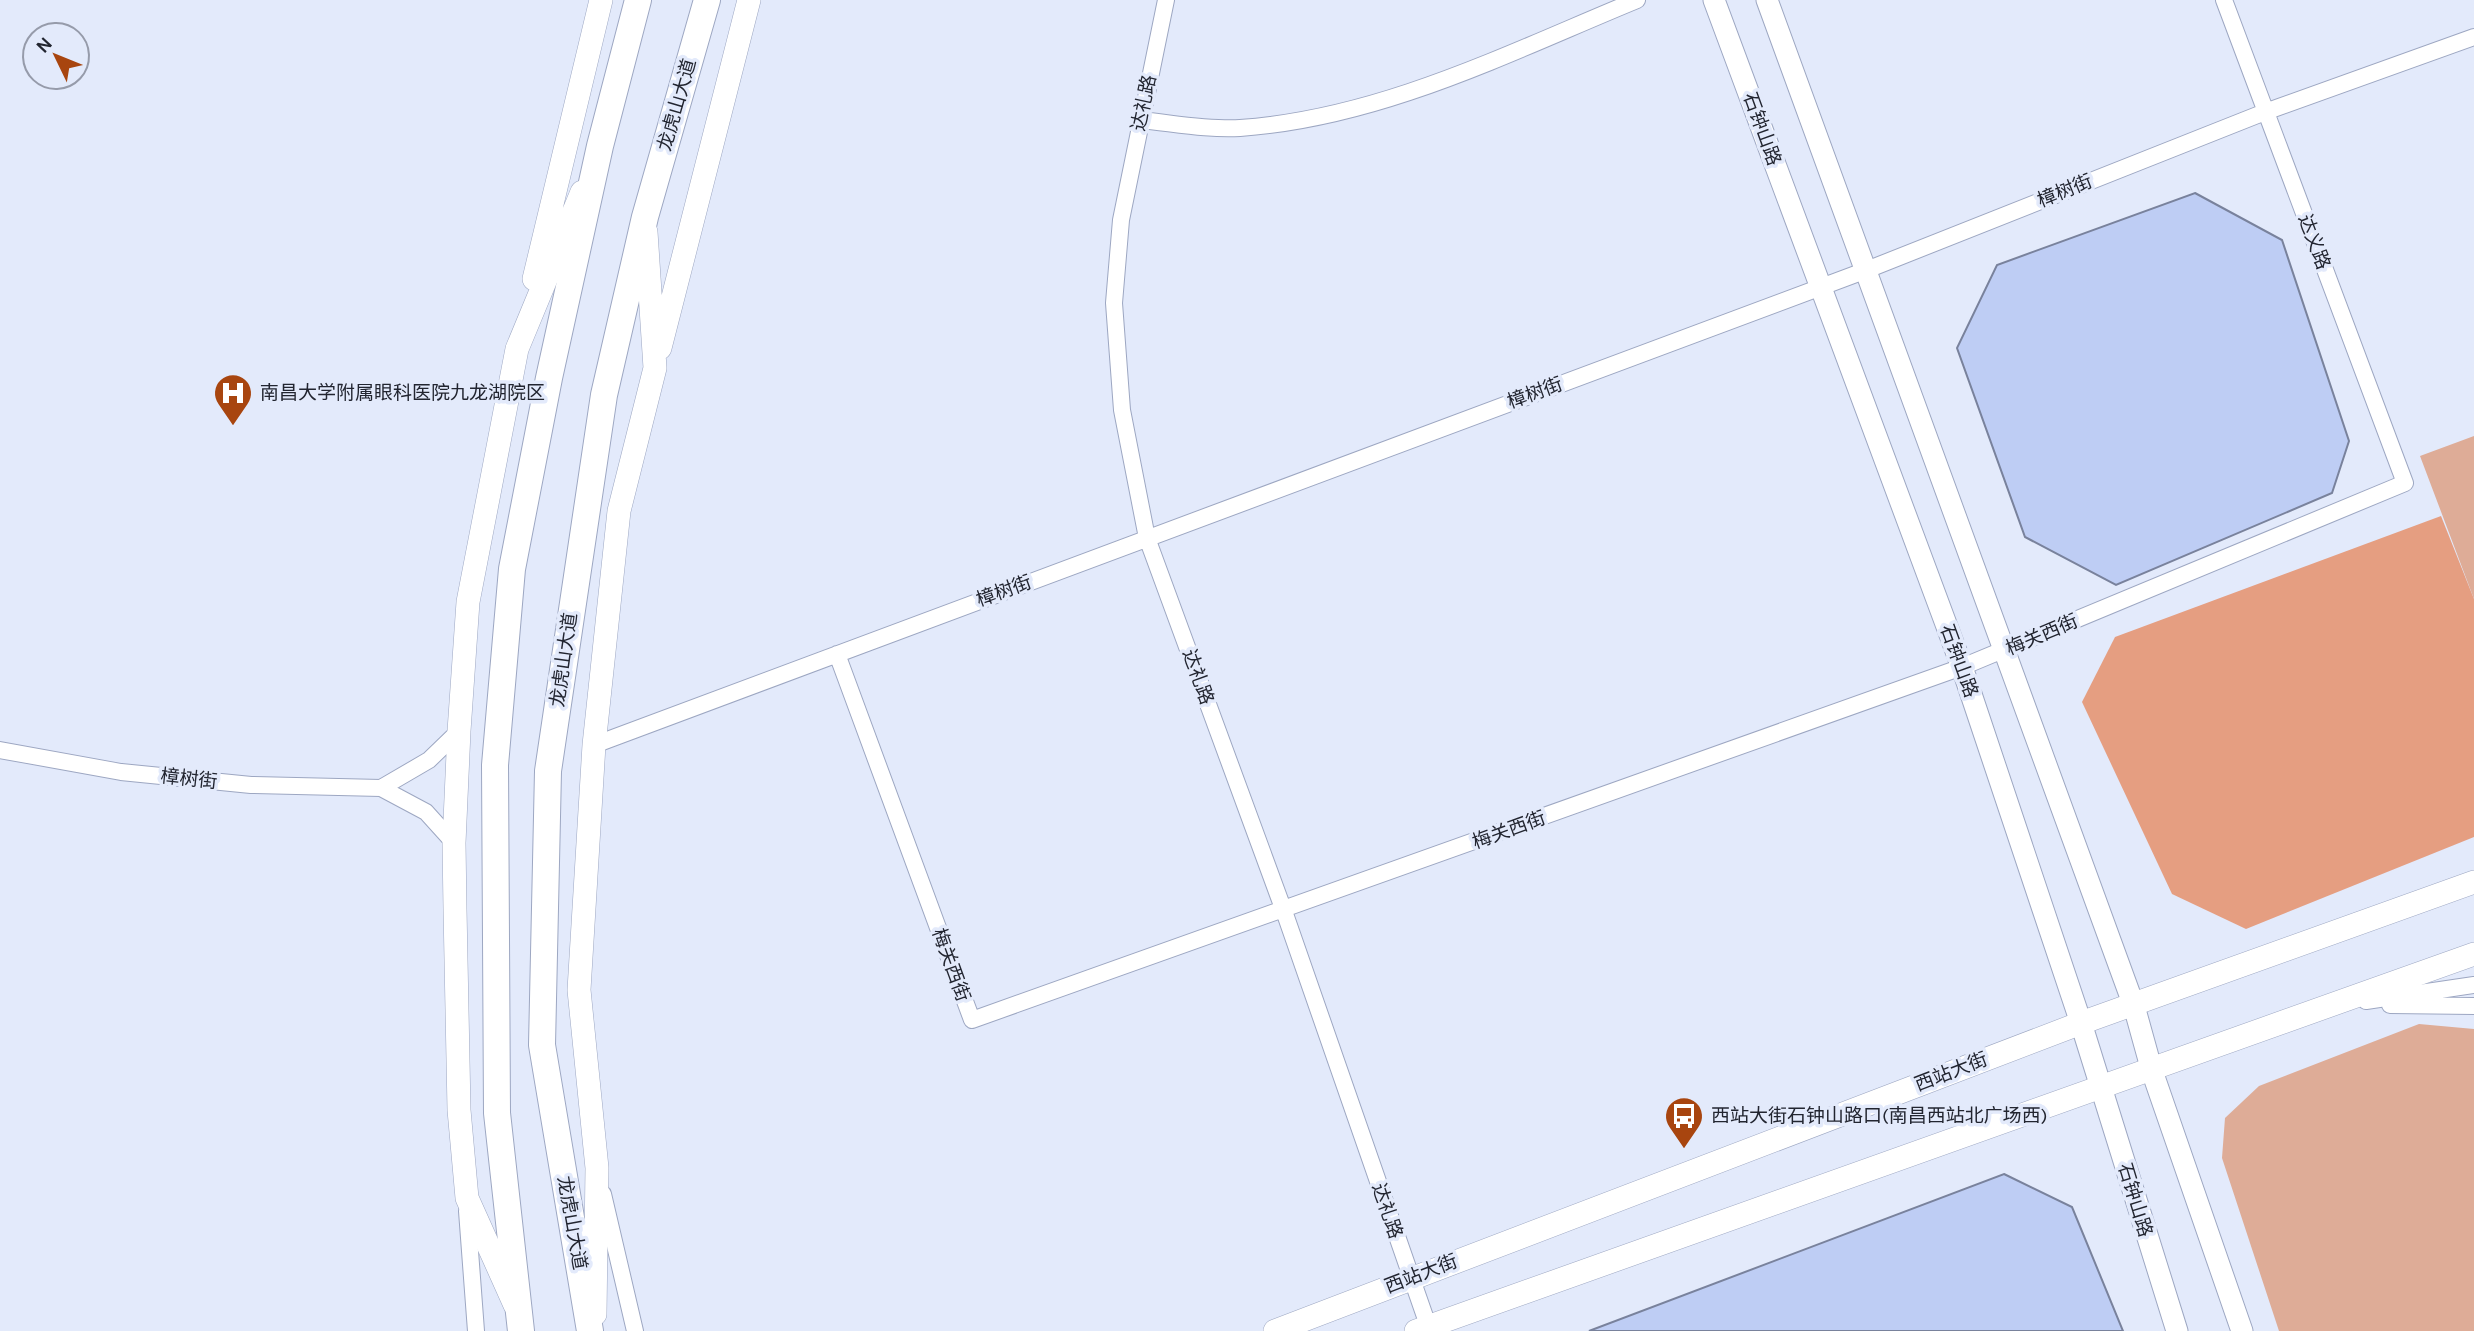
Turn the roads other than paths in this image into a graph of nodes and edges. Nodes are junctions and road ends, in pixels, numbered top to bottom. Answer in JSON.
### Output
{"nodes":[{"id":1,"x":601,"y":0,"type":"edge"},
{"id":2,"x":638,"y":0,"type":"edge"},
{"id":3,"x":707,"y":0,"type":"edge"},
{"id":4,"x":749,"y":0,"type":"edge"},
{"id":5,"x":1167,"y":0,"type":"edge"},
{"id":6,"x":1637,"y":0,"type":"edge"},
{"id":7,"x":1714,"y":0,"type":"edge"},
{"id":8,"x":1767,"y":0,"type":"edge"},
{"id":9,"x":2224,"y":0,"type":"edge"},
{"id":10,"x":2474,"y":37,"type":"edge"},
{"id":11,"x":2265,"y":112,"type":"junction"},
{"id":12,"x":1140,"y":120,"type":"junction"},
{"id":13,"x":600,"y":146,"type":"junction"},
{"id":14,"x":645,"y":217,"type":"junction"},
{"id":15,"x":1864,"y":271,"type":"junction"},
{"id":16,"x":1821,"y":287,"type":"junction"},
{"id":17,"x":517,"y":349,"type":"junction"},
{"id":18,"x":655,"y":368,"type":"junction"},
{"id":19,"x":2405,"y":483,"type":"joint"},
{"id":20,"x":1147,"y":538,"type":"junction"},
{"id":21,"x":2005,"y":650,"type":"junction"},
{"id":22,"x":837,"y":654,"type":"junction"},
{"id":23,"x":1962,"y":667,"type":"junction"},
{"id":24,"x":459,"y":731,"type":"junction"},
{"id":25,"x":594,"y":744,"type":"junction"},
{"id":26,"x":0,"y":750,"type":"edge"},
{"id":27,"x":381,"y":788,"type":"junction"},
{"id":28,"x":454,"y":843,"type":"junction"},
{"id":29,"x":2474,"y":882,"type":"edge"},
{"id":30,"x":1284,"y":911,"type":"junction"},
{"id":31,"x":2474,"y":954,"type":"edge"},
{"id":32,"x":2474,"y":985,"type":"edge"},
{"id":33,"x":2339,"y":1005,"type":"junction"},
{"id":34,"x":2134,"y":1006,"type":"junction"},
{"id":35,"x":2474,"y":1006,"type":"edge"},
{"id":36,"x":2081,"y":1023,"type":"junction"},
{"id":37,"x":2151,"y":1072,"type":"junction"},
{"id":38,"x":2101,"y":1088,"type":"junction"},
{"id":39,"x":597,"y":1168,"type":"junction"},
{"id":40,"x":467,"y":1198,"type":"junction"},
{"id":41,"x":1410,"y":1278,"type":"junction"},
{"id":42,"x":519,"y":1320,"type":"edge"},
{"id":43,"x":2173,"y":1326,"type":"edge"},
{"id":44,"x":1424,"y":1329,"type":"edge"},
{"id":45,"x":476,"y":1331,"type":"edge"},
{"id":46,"x":592,"y":1331,"type":"edge"},
{"id":47,"x":635,"y":1331,"type":"edge"},
{"id":48,"x":1275,"y":1331,"type":"edge"},
{"id":49,"x":2242,"y":1331,"type":"edge"}],
"edges":[{"from":1,"to":17,"type":"main road"},
{"from":2,"to":13,"type":"main road"},
{"from":3,"to":14,"type":"main road","name":"龙虎山大道"},
{"from":4,"to":18,"type":"main road"},
{"from":5,"to":12,"type":"street","name":"达礼路"},
{"from":6,"to":12,"type":"street"},
{"from":7,"to":16,"type":"street","name":"石钟山路"},
{"from":8,"to":15,"type":"street"},
{"from":9,"to":11,"type":"street","name":"达义路"},
{"from":10,"to":11,"type":"street","name":"樟树街"},
{"from":11,"to":15,"type":"street","name":"樟树街"},
{"from":11,"to":19,"type":"street","name":"达义路"},
{"from":12,"to":20,"type":"street","name":"达礼路"},
{"from":13,"to":17,"type":"main road"},
{"from":13,"to":42,"type":"main road"},
{"from":14,"to":18,"type":"main road"},
{"from":14,"to":46,"type":"main road","name":"龙虎山大道"},
{"from":15,"to":16,"type":"street","name":"樟树街"},
{"from":15,"to":21,"type":"street"},
{"from":16,"to":20,"type":"street","name":"樟树街"},
{"from":16,"to":23,"type":"street","name":"石钟山路"},
{"from":17,"to":24,"type":"main road"},
{"from":18,"to":25,"type":"main road"},
{"from":19,"to":21,"type":"street","name":"梅关西街"},
{"from":20,"to":22,"type":"street","name":"樟树街"},
{"from":20,"to":30,"type":"street","name":"达礼路"},
{"from":21,"to":23,"type":"street","name":"梅关西街"},
{"from":21,"to":34,"type":"street"},
{"from":22,"to":25,"type":"street","name":"樟树街"},
{"from":22,"to":30,"type":"street","name":"梅关西街"},
{"from":23,"to":30,"type":"street","name":"梅关西街"},
{"from":23,"to":36,"type":"street","name":"石钟山路"},
{"from":24,"to":27,"type":"street"},
{"from":24,"to":28,"type":"main road"},
{"from":25,"to":39,"type":"main road"},
{"from":26,"to":27,"type":"street","name":"樟树街"},
{"from":27,"to":28,"type":"street"},
{"from":28,"to":40,"type":"main road"},
{"from":29,"to":34,"type":"main road","name":"西站大街"},
{"from":30,"to":41,"type":"street","name":"达礼路"},
{"from":31,"to":33,"type":"main road"},
{"from":32,"to":33,"type":"street"},
{"from":33,"to":35,"type":"street"},
{"from":33,"to":37,"type":"main road"},
{"from":34,"to":36,"type":"main road","name":"西站大街"},
{"from":34,"to":37,"type":"street"},
{"from":36,"to":38,"type":"street","name":"石钟山路"},
{"from":36,"to":41,"type":"main road","name":"西站大街"},
{"from":37,"to":38,"type":"main road"},
{"from":37,"to":49,"type":"street"},
{"from":38,"to":43,"type":"street","name":"石钟山路"},
{"from":38,"to":44,"type":"main road"},
{"from":39,"to":46,"type":"main road"},
{"from":39,"to":47,"type":"street"},
{"from":40,"to":42,"type":"main road"},
{"from":40,"to":45,"type":"street"},
{"from":41,"to":44,"type":"street","name":"达礼路"},
{"from":41,"to":48,"type":"main road","name":"西站大街"}]}
